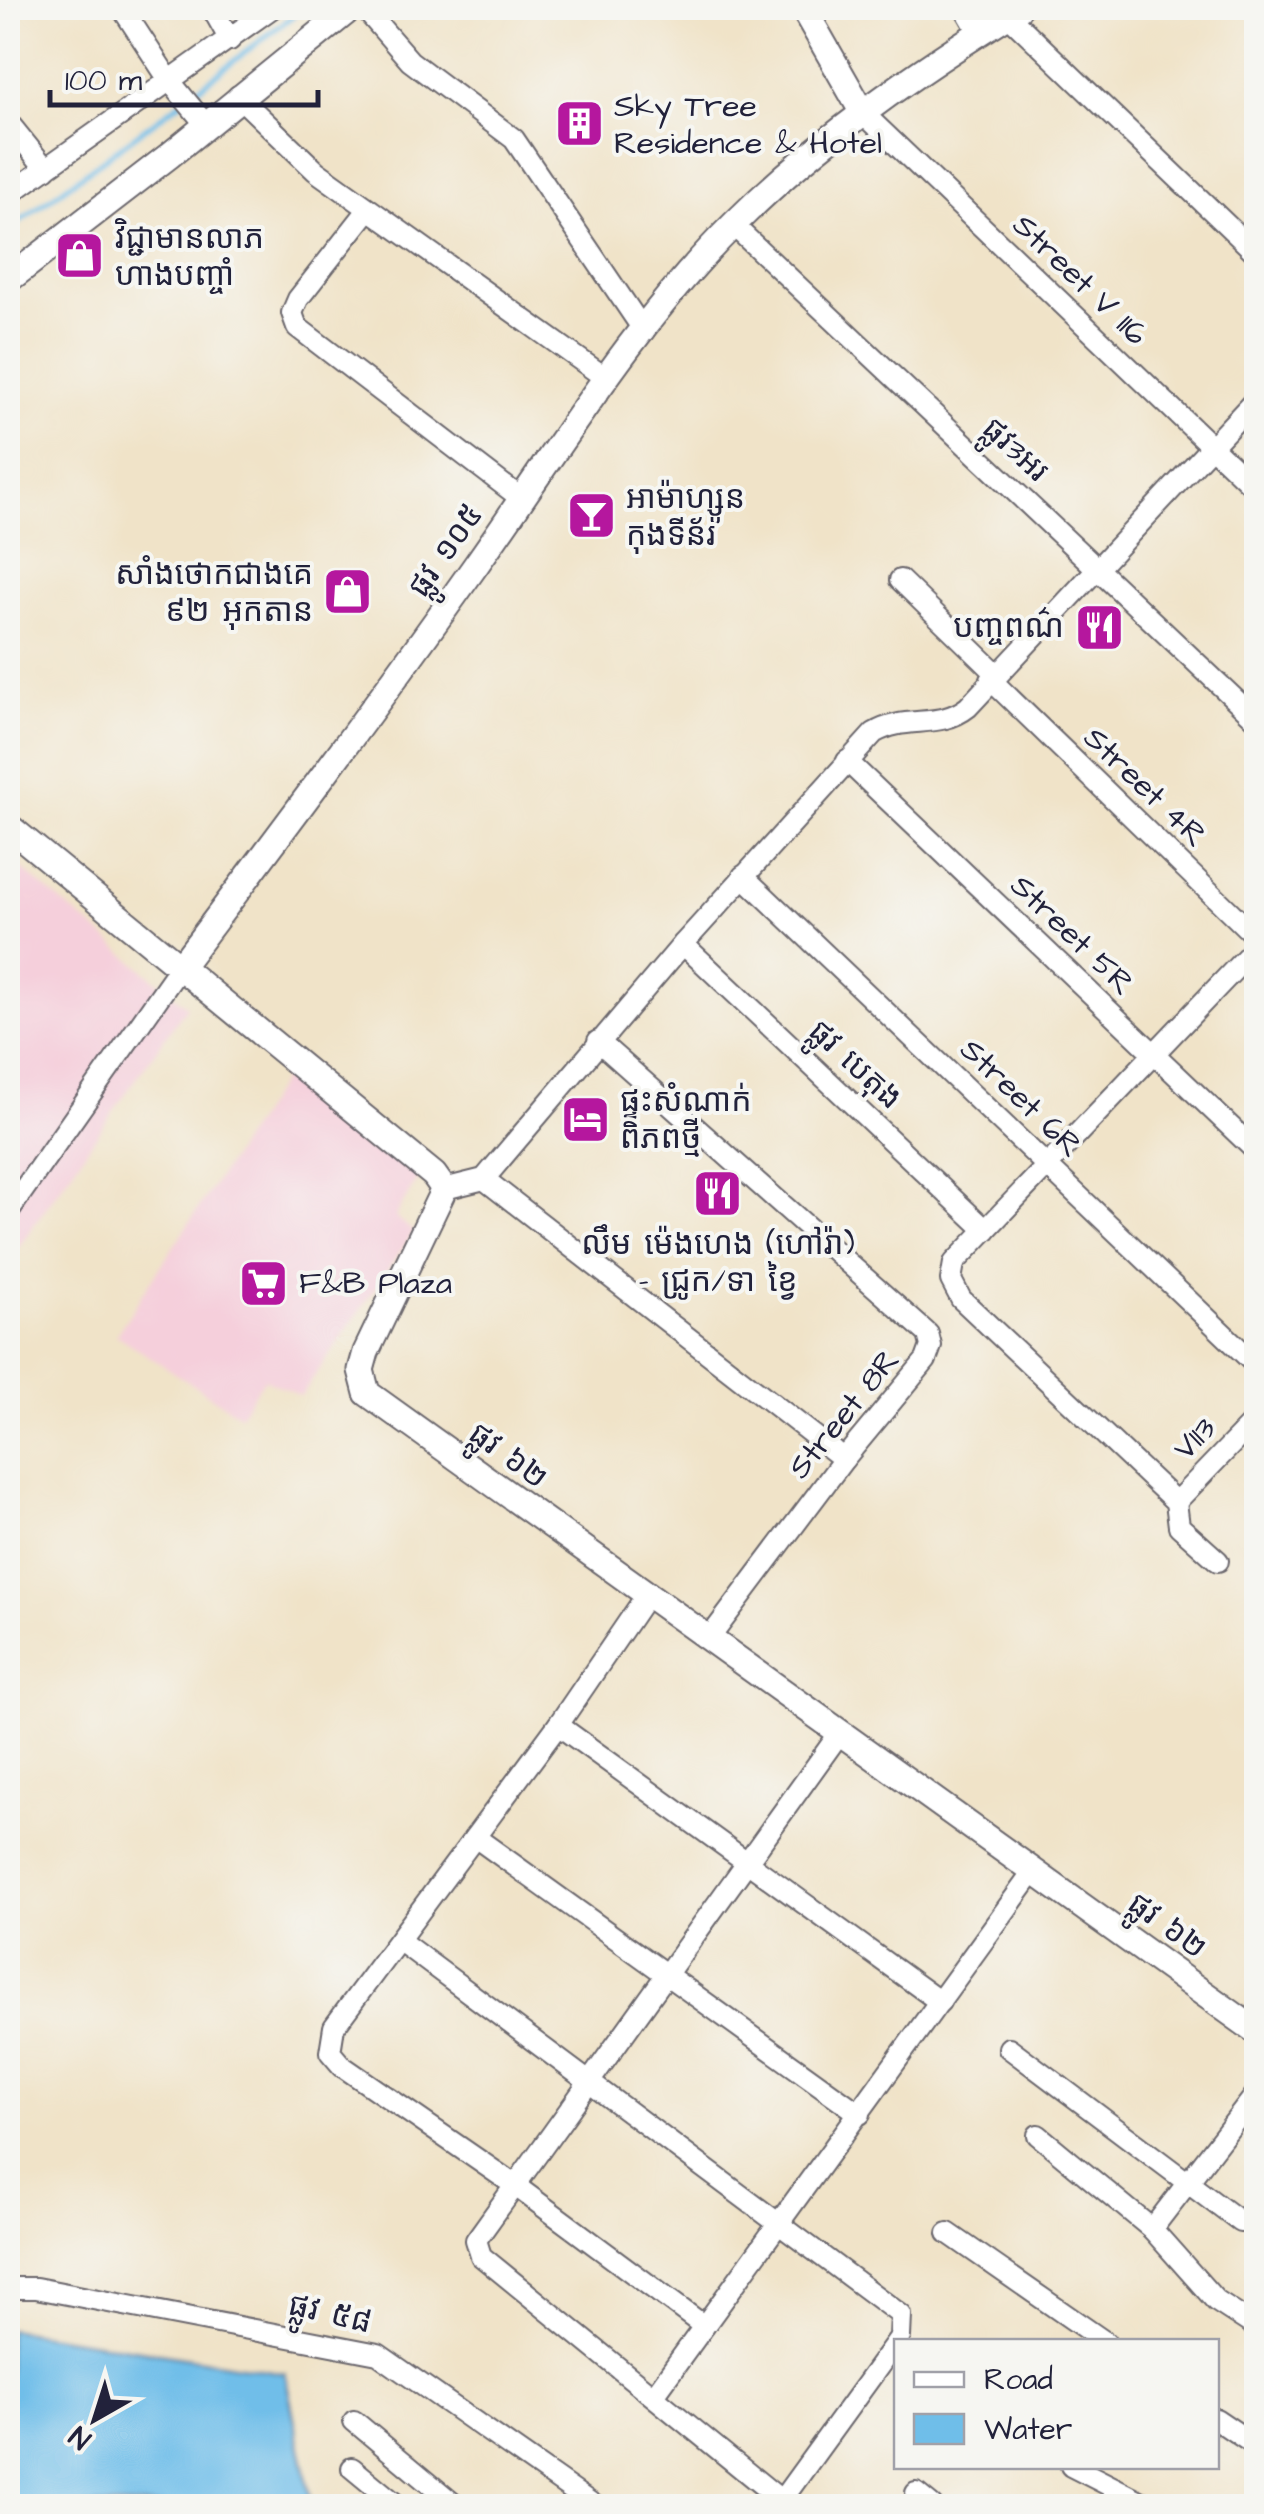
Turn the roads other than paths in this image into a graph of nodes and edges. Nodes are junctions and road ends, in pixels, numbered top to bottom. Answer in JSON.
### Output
{"nodes":[{"id":1,"x":122,"y":8,"type":"edge"},
{"id":2,"x":212,"y":8,"type":"edge"},
{"id":3,"x":272,"y":8,"type":"edge"},
{"id":4,"x":351,"y":8,"type":"edge"},
{"id":5,"x":364,"y":8,"type":"edge"},
{"id":6,"x":803,"y":8,"type":"edge"},
{"id":7,"x":965,"y":8,"type":"edge"},
{"id":8,"x":1014,"y":11,"type":"edge"},
{"id":9,"x":980,"y":34,"type":"junction"},
{"id":10,"x":230,"y":40,"type":"junction"},
{"id":11,"x":238,"y":96,"type":"junction"},
{"id":12,"x":186,"y":101,"type":"junction"},
{"id":13,"x":863,"y":113,"type":"junction"},
{"id":14,"x":8,"y":122,"type":"edge"},
{"id":15,"x":46,"y":169,"type":"junction"},
{"id":16,"x":8,"y":195,"type":"edge"},
{"id":17,"x":368,"y":210,"type":"junction"},
{"id":18,"x":733,"y":225,"type":"junction"},
{"id":19,"x":1256,"y":252,"type":"edge"},
{"id":20,"x":8,"y":280,"type":"edge"},
{"id":21,"x":644,"y":331,"type":"junction"},
{"id":22,"x":607,"y":379,"type":"junction"},
{"id":23,"x":1256,"y":399,"type":"edge"},
{"id":24,"x":1211,"y":446,"type":"junction"},
{"id":25,"x":1256,"y":489,"type":"edge"},
{"id":26,"x":522,"y":499,"type":"junction"},
{"id":27,"x":1099,"y":570,"type":"junction"},
{"id":28,"x":900,"y":580,"type":"dead end"},
{"id":29,"x":994,"y":677,"type":"junction"},
{"id":30,"x":1256,"y":719,"type":"edge"},
{"id":31,"x":847,"y":762,"type":"junction"},
{"id":32,"x":8,"y":826,"type":"edge"},
{"id":33,"x":743,"y":876,"type":"junction"},
{"id":34,"x":1256,"y":937,"type":"edge"},
{"id":35,"x":683,"y":944,"type":"junction"},
{"id":36,"x":1256,"y":947,"type":"edge"},
{"id":37,"x":180,"y":967,"type":"junction"},
{"id":38,"x":598,"y":1041,"type":"junction"},
{"id":39,"x":1154,"y":1054,"type":"junction"},
{"id":40,"x":1256,"y":1151,"type":"edge"},
{"id":41,"x":1048,"y":1166,"type":"junction"},
{"id":42,"x":484,"y":1179,"type":"junction"},
{"id":43,"x":444,"y":1189,"type":"junction"},
{"id":44,"x":8,"y":1212,"type":"edge"},
{"id":45,"x":986,"y":1230,"type":"junction"},
{"id":46,"x":1256,"y":1365,"type":"edge"},
{"id":47,"x":1256,"y":1419,"type":"edge"},
{"id":48,"x":844,"y":1459,"type":"junction"},
{"id":49,"x":1176,"y":1502,"type":"junction"},
{"id":50,"x":1218,"y":1561,"type":"dead end"},
{"id":51,"x":646,"y":1596,"type":"junction"},
{"id":52,"x":708,"y":1640,"type":"junction"},
{"id":53,"x":558,"y":1725,"type":"junction"},
{"id":54,"x":838,"y":1734,"type":"junction"},
{"id":55,"x":475,"y":1837,"type":"junction"},
{"id":56,"x":746,"y":1862,"type":"junction"},
{"id":57,"x":1034,"y":1871,"type":"junction"},
{"id":58,"x":400,"y":1941,"type":"junction"},
{"id":59,"x":667,"y":1973,"type":"junction"},
{"id":60,"x":940,"y":2002,"type":"junction"},
{"id":61,"x":1256,"y":2030,"type":"edge"},
{"id":62,"x":1009,"y":2048,"type":"dead end"},
{"id":63,"x":589,"y":2080,"type":"junction"},
{"id":64,"x":1256,"y":2094,"type":"edge"},
{"id":65,"x":860,"y":2114,"type":"junction"},
{"id":66,"x":1038,"y":2134,"type":"dead end"},
{"id":67,"x":1186,"y":2182,"type":"junction"},
{"id":68,"x":513,"y":2184,"type":"junction"},
{"id":69,"x":780,"y":2222,"type":"junction"},
{"id":70,"x":1240,"y":2222,"type":"dead end"},
{"id":71,"x":1152,"y":2229,"type":"junction"},
{"id":72,"x":948,"y":2233,"type":"dead end"},
{"id":73,"x":8,"y":2288,"type":"edge"},
{"id":74,"x":704,"y":2326,"type":"junction"},
{"id":75,"x":1256,"y":2327,"type":"edge"},
{"id":76,"x":898,"y":2339,"type":"edge"},
{"id":77,"x":1101,"y":2339,"type":"edge"},
{"id":78,"x":894,"y":2345,"type":"edge"},
{"id":79,"x":655,"y":2394,"type":"junction"},
{"id":80,"x":354,"y":2421,"type":"dead end"},
{"id":81,"x":1219,"y":2421,"type":"edge"},
{"id":82,"x":1256,"y":2446,"type":"edge"},
{"id":83,"x":352,"y":2468,"type":"dead end"},
{"id":84,"x":1077,"y":2469,"type":"edge"},
{"id":85,"x":563,"y":2499,"type":"edge"},
{"id":86,"x":784,"y":2504,"type":"edge"},
{"id":87,"x":398,"y":2506,"type":"edge"},
{"id":88,"x":456,"y":2506,"type":"edge"},
{"id":89,"x":595,"y":2506,"type":"edge"},
{"id":90,"x":1150,"y":2506,"type":"edge"}],
"edges":[{"from":1,"to":12,"type":"street"},
{"from":2,"to":10,"type":"street"},
{"from":3,"to":10,"type":"street"},
{"from":4,"to":11,"type":"street"},
{"from":5,"to":21,"type":"street"},
{"from":6,"to":13,"type":"street"},
{"from":7,"to":9,"type":"street"},
{"from":8,"to":9,"type":"street","name":"ផ្លូវ ១០៥"},
{"from":8,"to":19,"type":"street"},
{"from":9,"to":13,"type":"street","name":"ផ្លូវ ១០៥"},
{"from":10,"to":12,"type":"street"},
{"from":11,"to":12,"type":"street"},
{"from":11,"to":17,"type":"street"},
{"from":12,"to":15,"type":"street"},
{"from":12,"to":20,"type":"street"},
{"from":13,"to":18,"type":"street","name":"ផ្លូវ ១០៥"},
{"from":13,"to":24,"type":"street","name":"Street V 116"},
{"from":14,"to":15,"type":"street"},
{"from":15,"to":16,"type":"street"},
{"from":17,"to":22,"type":"street"},
{"from":17,"to":26,"type":"street"},
{"from":18,"to":21,"type":"street","name":"ផ្លូវ ១០៥"},
{"from":18,"to":27,"type":"street","name":"ផ្លូវ3អរ"},
{"from":21,"to":22,"type":"street","name":"ផ្លូវ ១០៥"},
{"from":22,"to":26,"type":"street","name":"ផ្លូវ ១០៥"},
{"from":23,"to":24,"type":"street"},
{"from":24,"to":25,"type":"street","name":"Street V 116"},
{"from":24,"to":27,"type":"street"},
{"from":26,"to":37,"type":"street","name":"ផ្លូវ ១០៥"},
{"from":27,"to":29,"type":"street"},
{"from":27,"to":30,"type":"street","name":"ផ្លូវ3អរ"},
{"from":28,"to":29,"type":"street","name":"Street 4R"},
{"from":29,"to":31,"type":"street"},
{"from":29,"to":34,"type":"street","name":"Street 4R"},
{"from":31,"to":33,"type":"street"},
{"from":31,"to":39,"type":"street","name":"Street 5R"},
{"from":32,"to":37,"type":"street"},
{"from":33,"to":35,"type":"street"},
{"from":33,"to":41,"type":"street","name":"Street 6R"},
{"from":35,"to":38,"type":"street"},
{"from":35,"to":45,"type":"street","name":"ផ្លូវ បេតុង"},
{"from":36,"to":39,"type":"street"},
{"from":37,"to":43,"type":"street"},
{"from":37,"to":44,"type":"street","name":"ផ្លូវ ១០៥"},
{"from":38,"to":42,"type":"street"},
{"from":38,"to":48,"type":"street","name":"Street 8R"},
{"from":39,"to":40,"type":"street","name":"Street 5R"},
{"from":39,"to":41,"type":"street"},
{"from":41,"to":45,"type":"street"},
{"from":41,"to":46,"type":"street","name":"Street 6R"},
{"from":42,"to":43,"type":"street"},
{"from":42,"to":48,"type":"street"},
{"from":43,"to":51,"type":"street","name":"ផ្លូវ ៦២"},
{"from":45,"to":49,"type":"street"},
{"from":47,"to":49,"type":"street","name":"V113"},
{"from":48,"to":52,"type":"street","name":"Street 8R"},
{"from":49,"to":50,"type":"street"},
{"from":51,"to":52,"type":"street","name":"ផ្លូវ ៦២"},
{"from":51,"to":53,"type":"street"},
{"from":52,"to":54,"type":"street","name":"ផ្លូវ ៦២"},
{"from":53,"to":55,"type":"street"},
{"from":53,"to":56,"type":"street"},
{"from":54,"to":56,"type":"street"},
{"from":54,"to":57,"type":"street","name":"ផ្លូវ ៦២"},
{"from":55,"to":58,"type":"street"},
{"from":55,"to":59,"type":"street"},
{"from":56,"to":59,"type":"street"},
{"from":56,"to":60,"type":"street"},
{"from":57,"to":60,"type":"street"},
{"from":57,"to":61,"type":"street","name":"ផ្លូវ ៦២"},
{"from":58,"to":63,"type":"street"},
{"from":58,"to":68,"type":"street"},
{"from":59,"to":63,"type":"street"},
{"from":59,"to":65,"type":"street"},
{"from":60,"to":65,"type":"street"},
{"from":62,"to":67,"type":"street"},
{"from":63,"to":68,"type":"street"},
{"from":63,"to":69,"type":"street"},
{"from":64,"to":67,"type":"street"},
{"from":65,"to":69,"type":"street"},
{"from":66,"to":71,"type":"street"},
{"from":67,"to":70,"type":"street"},
{"from":67,"to":71,"type":"street"},
{"from":68,"to":74,"type":"street"},
{"from":68,"to":79,"type":"street"},
{"from":69,"to":74,"type":"street"},
{"from":69,"to":76,"type":"street"},
{"from":71,"to":75,"type":"street"},
{"from":72,"to":77,"type":"street"},
{"from":73,"to":85,"type":"street","name":"ផ្លូវ ៥៨"},
{"from":74,"to":79,"type":"street"},
{"from":78,"to":86,"type":"street"},
{"from":79,"to":86,"type":"street"},
{"from":80,"to":88,"type":"street"},
{"from":81,"to":82,"type":"street"},
{"from":83,"to":87,"type":"street"},
{"from":84,"to":90,"type":"street"},
{"from":85,"to":89,"type":"street","name":"ផ្លូវ ៥៨"}]}
